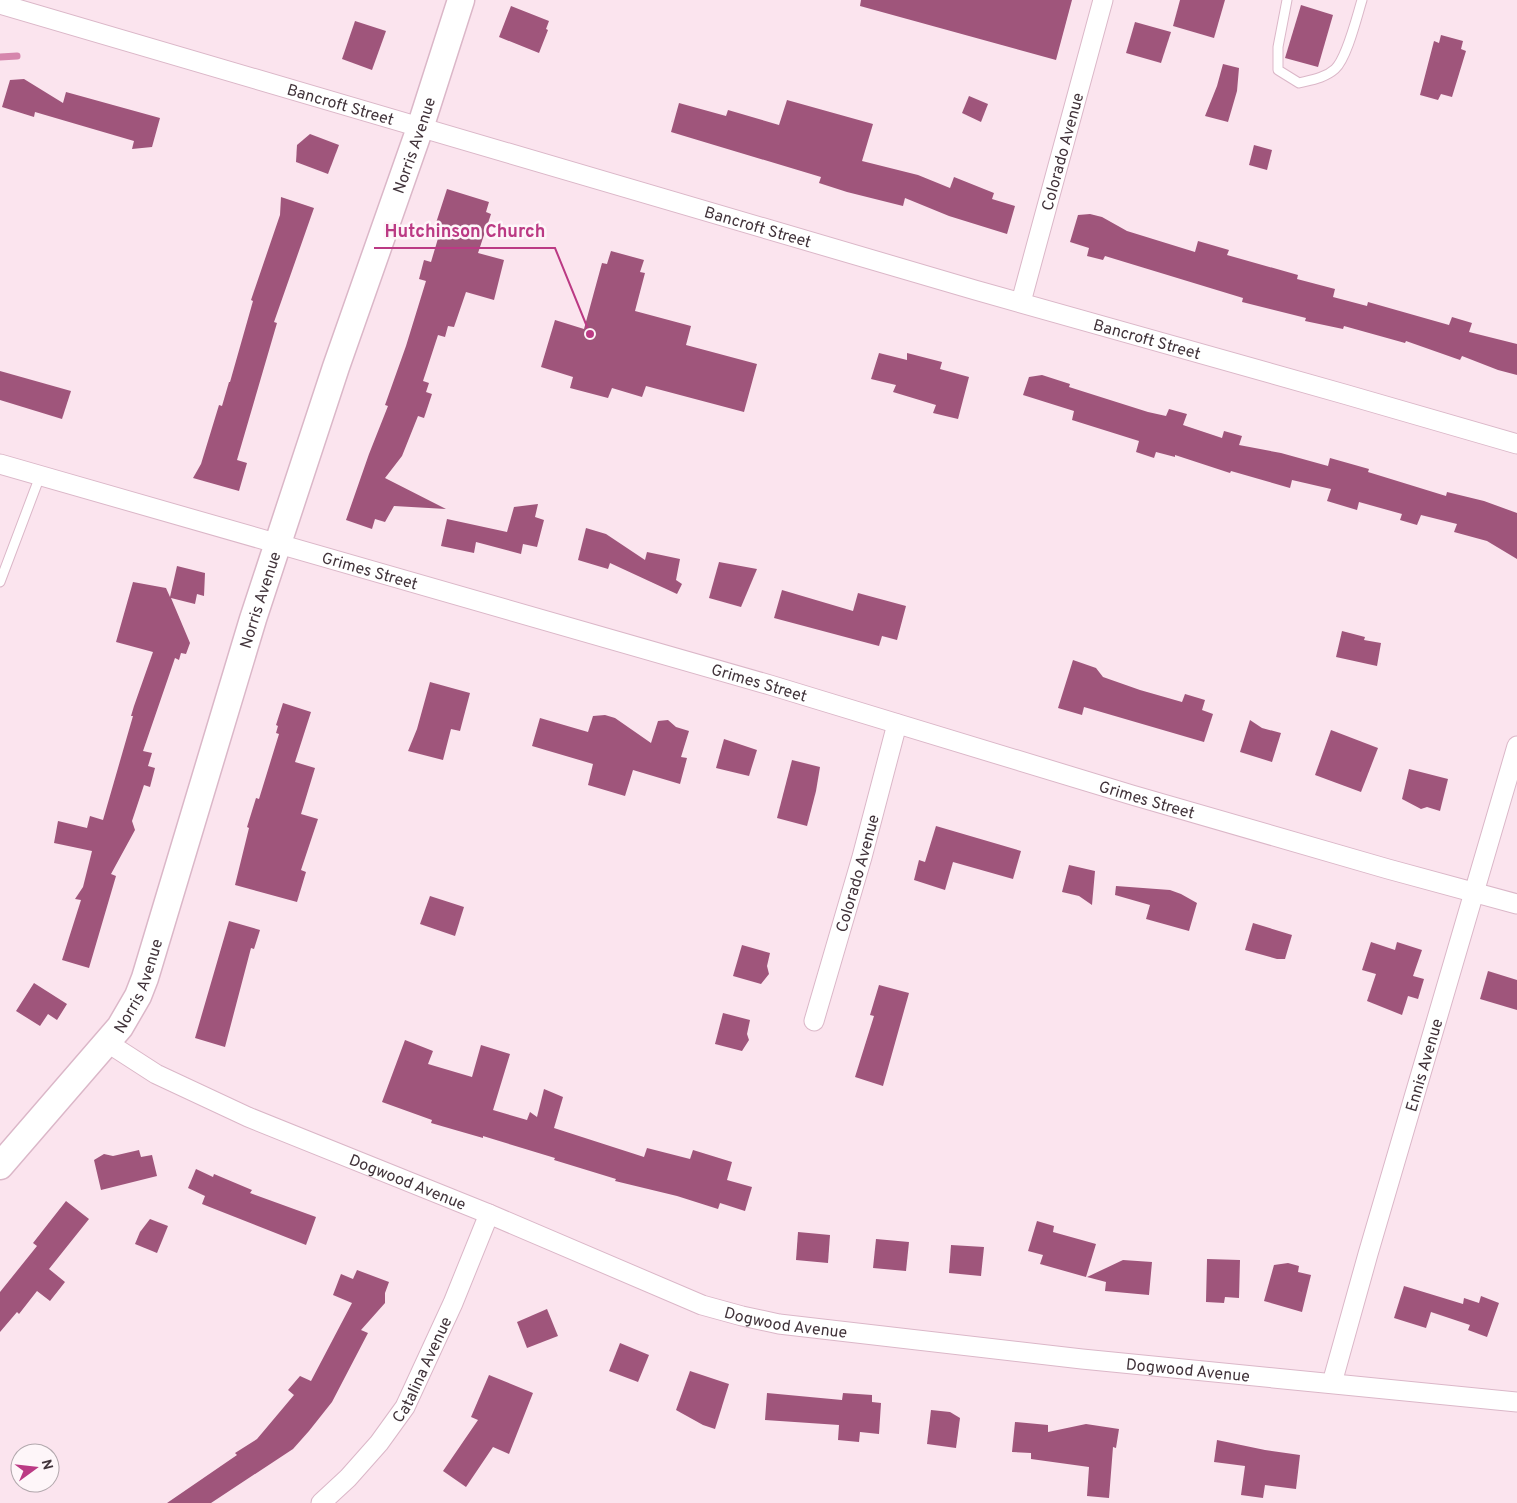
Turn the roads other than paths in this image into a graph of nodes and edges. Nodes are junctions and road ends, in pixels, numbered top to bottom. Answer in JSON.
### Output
{"nodes":[{"id":1,"x":461,"y":0,"type":"edge"},
{"id":2,"x":1103,"y":0,"type":"edge"},
{"id":3,"x":1287,"y":0,"type":"edge"},
{"id":4,"x":1362,"y":0,"type":"edge"},
{"id":5,"x":0,"y":4,"type":"edge"},
{"id":6,"x":420,"y":128,"type":"junction"},
{"id":7,"x":1021,"y":302,"type":"junction"},
{"id":8,"x":1517,"y":444,"type":"edge"},
{"id":9,"x":0,"y":464,"type":"edge"},
{"id":10,"x":40,"y":476,"type":"junction"},
{"id":11,"x":278,"y":545,"type":"junction"},
{"id":12,"x":0,"y":582,"type":"edge"},
{"id":13,"x":897,"y":724,"type":"junction"},
{"id":14,"x":1517,"y":746,"type":"edge"},
{"id":15,"x":1474,"y":892,"type":"junction"},
{"id":16,"x":1517,"y":904,"type":"edge"},
{"id":17,"x":814,"y":1021,"type":"dead end"},
{"id":18,"x":108,"y":1042,"type":"junction"},
{"id":19,"x":0,"y":1166,"type":"edge"},
{"id":20,"x":489,"y":1214,"type":"junction"},
{"id":21,"x":1332,"y":1383,"type":"junction"},
{"id":22,"x":1517,"y":1402,"type":"edge"},
{"id":23,"x":321,"y":1503,"type":"edge"}],
"edges":[{"from":1,"to":6,"type":"street","name":"Norris Avenue"},
{"from":2,"to":7,"type":"street","name":"Colorado Avenue"},
{"from":3,"to":4,"type":"lane"},
{"from":5,"to":6,"type":"street","name":"Bancroft Street"},
{"from":6,"to":7,"type":"street","name":"Bancroft Street"},
{"from":6,"to":11,"type":"street","name":"Norris Avenue"},
{"from":7,"to":8,"type":"street","name":"Bancroft Street"},
{"from":9,"to":10,"type":"street","name":"Grimes Street"},
{"from":10,"to":11,"type":"street","name":"Grimes Street"},
{"from":10,"to":12,"type":"lane"},
{"from":11,"to":13,"type":"street","name":"Grimes Street"},
{"from":11,"to":18,"type":"street","name":"Norris Avenue"},
{"from":13,"to":15,"type":"street","name":"Grimes Street"},
{"from":13,"to":17,"type":"street","name":"Colorado Avenue"},
{"from":14,"to":15,"type":"street","name":"Ennis Avenue"},
{"from":15,"to":16,"type":"street","name":"Grimes Street"},
{"from":15,"to":21,"type":"street","name":"Ennis Avenue"},
{"from":18,"to":19,"type":"street","name":"Norris Avenue"},
{"from":18,"to":20,"type":"street","name":"Dogwood Avenue"},
{"from":20,"to":21,"type":"street","name":"Dogwood Avenue"},
{"from":20,"to":23,"type":"street","name":"Catalina Avenue"},
{"from":21,"to":22,"type":"street","name":"Dogwood Avenue"}]}
